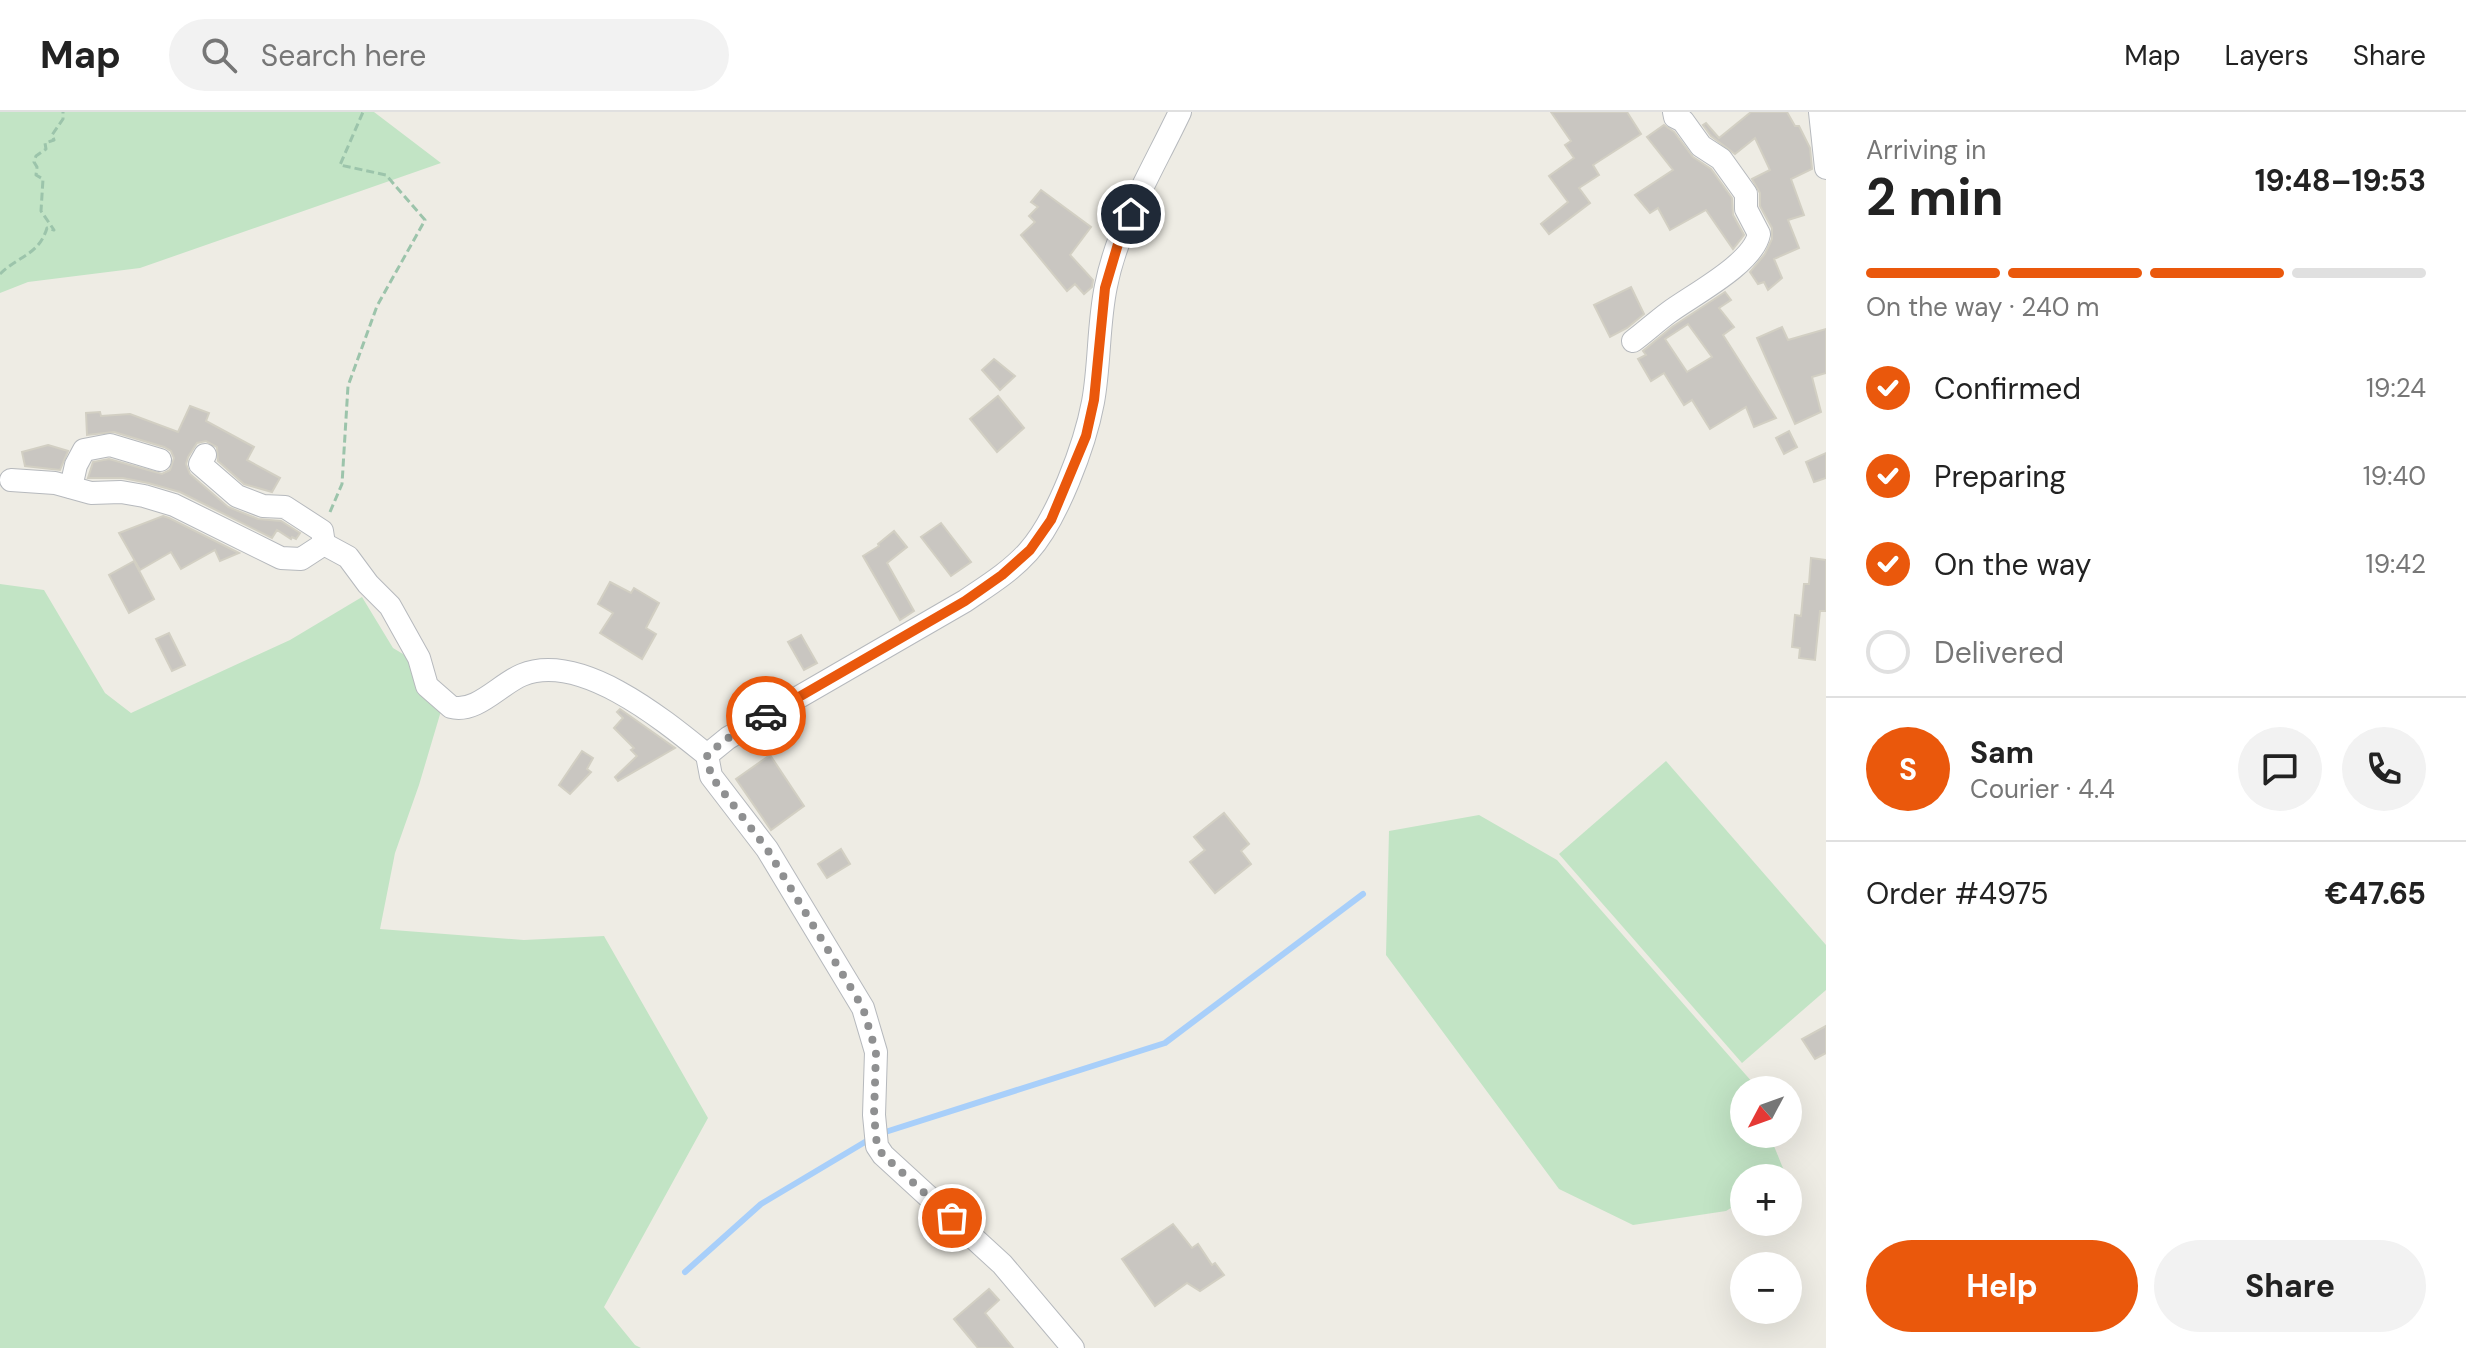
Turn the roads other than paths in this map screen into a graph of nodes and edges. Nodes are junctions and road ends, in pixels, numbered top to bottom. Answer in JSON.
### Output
{"nodes":[{"id":1,"x":1180,"y":112,"type":"edge"},
{"id":2,"x":1674,"y":112,"type":"edge"},
{"id":3,"x":1820,"y":112,"type":"edge"},
{"id":4,"x":1826,"y":168,"type":"edge"},
{"id":5,"x":1633,"y":341,"type":"dead end"},
{"id":6,"x":205,"y":455,"type":"dead end"},
{"id":7,"x":160,"y":460,"type":"dead end"},
{"id":8,"x":11,"y":480,"type":"dead end"},
{"id":9,"x":71,"y":487,"type":"junction"},
{"id":10,"x":323,"y":538,"type":"junction"},
{"id":11,"x":707,"y":755,"type":"junction"},
{"id":12,"x":1073,"y":1348,"type":"edge"}],
"edges":[{"from":1,"to":11,"type":"street"},
{"from":2,"to":5,"type":"street"},
{"from":3,"to":4,"type":"street"},
{"from":6,"to":10,"type":"street"},
{"from":7,"to":9,"type":"street"},
{"from":8,"to":9,"type":"street"},
{"from":9,"to":10,"type":"street"},
{"from":10,"to":11,"type":"street"},
{"from":11,"to":12,"type":"street"}]}
